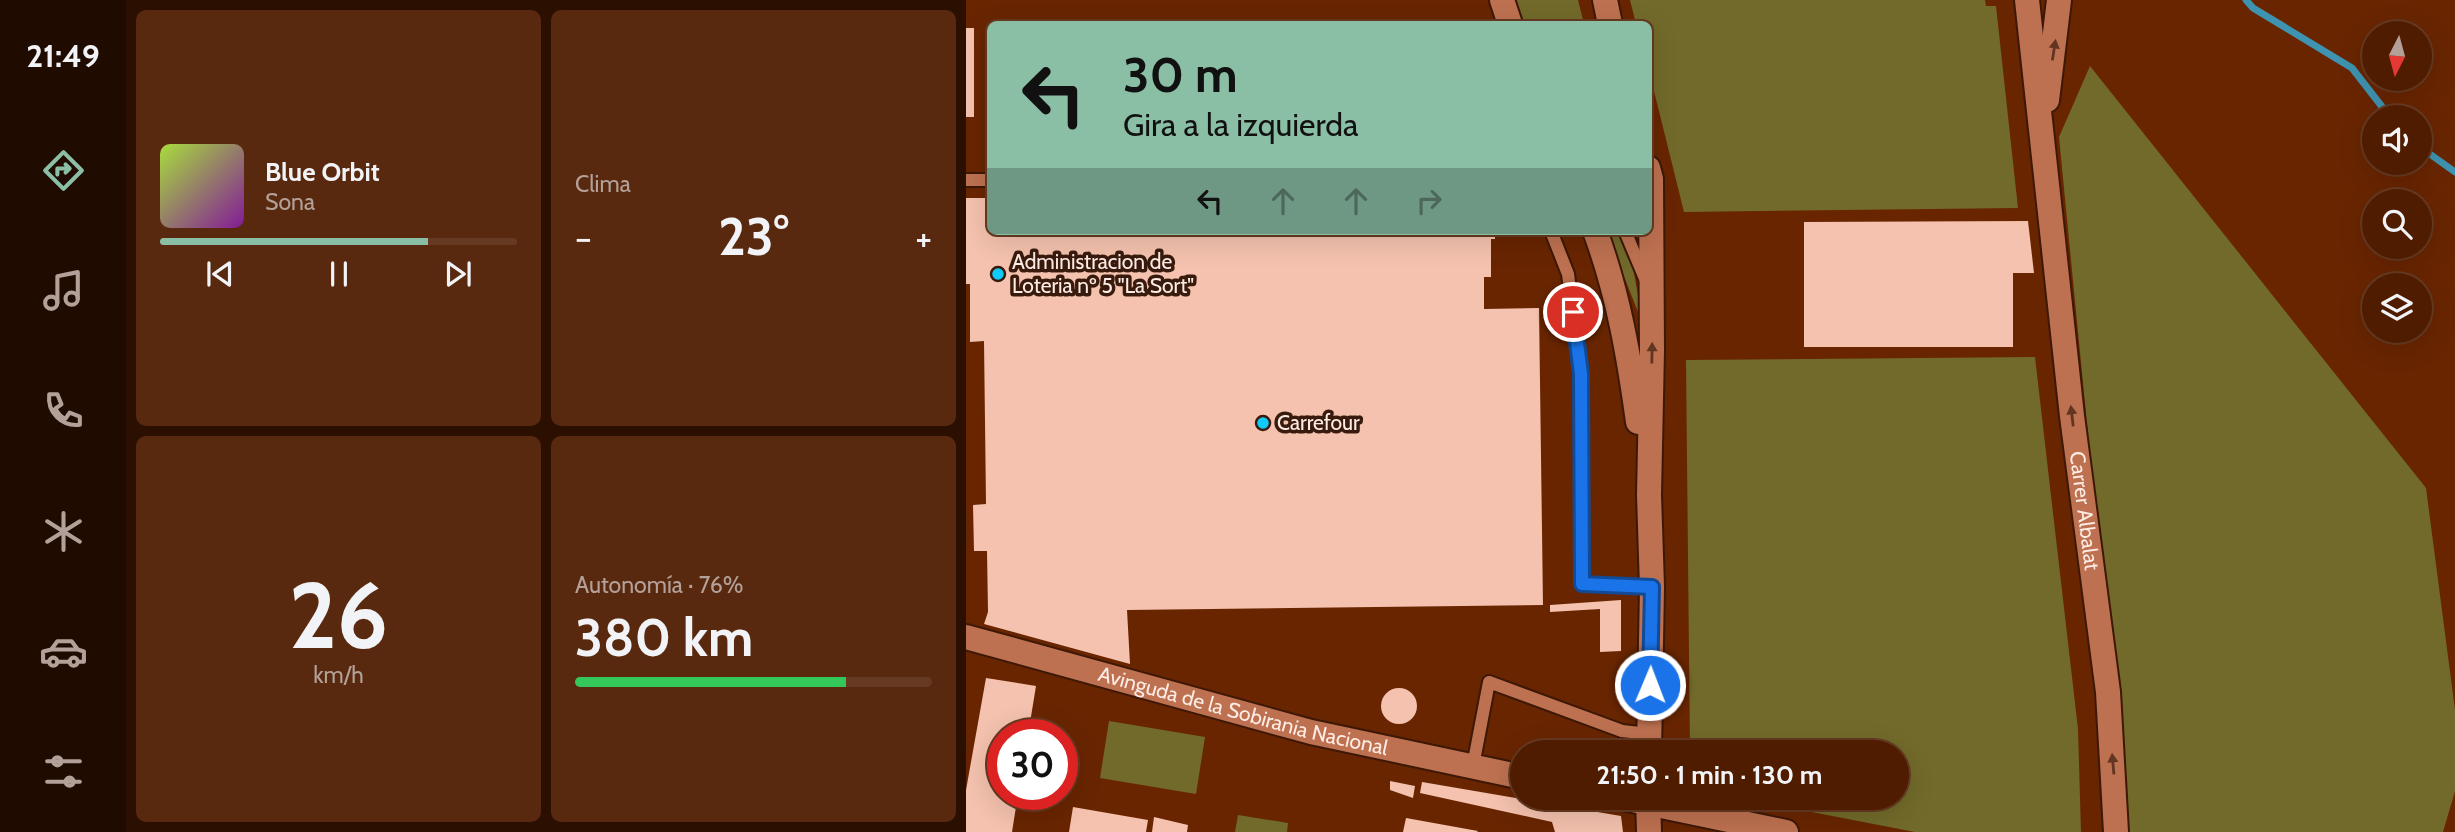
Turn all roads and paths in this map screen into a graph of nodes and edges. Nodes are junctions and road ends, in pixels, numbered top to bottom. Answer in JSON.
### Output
{"nodes":[{"id":1,"x":1502,"y":0,"type":"edge"},
{"id":2,"x":1605,"y":0,"type":"edge"},
{"id":3,"x":2027,"y":0,"type":"edge"},
{"id":4,"x":2059,"y":0,"type":"edge"},
{"id":5,"x":1509,"y":21,"type":"edge"},
{"id":6,"x":1609,"y":21,"type":"edge"},
{"id":7,"x":966,"y":180,"type":"edge"},
{"id":8,"x":987,"y":180,"type":"edge"},
{"id":9,"x":2047,"y":191,"type":"junction"},
{"id":10,"x":1553,"y":235,"type":"edge"},
{"id":11,"x":1596,"y":235,"type":"edge"},
{"id":12,"x":1627,"y":235,"type":"edge"},
{"id":13,"x":1651,"y":235,"type":"edge"},
{"id":14,"x":1651,"y":294,"type":"junction"},
{"id":15,"x":1649,"y":495,"type":"junction"},
{"id":16,"x":1652,"y":587,"type":"junction"},
{"id":17,"x":966,"y":637,"type":"edge"},
{"id":18,"x":1642,"y":740,"type":"edge"},
{"id":19,"x":1649,"y":740,"type":"edge"},
{"id":20,"x":1472,"y":766,"type":"junction"},
{"id":21,"x":1510,"y":774,"type":"edge"},
{"id":22,"x":1648,"y":810,"type":"edge"},
{"id":23,"x":1688,"y":810,"type":"edge"},
{"id":24,"x":1649,"y":832,"type":"edge"},
{"id":25,"x":1786,"y":832,"type":"edge"},
{"id":26,"x":2116,"y":832,"type":"edge"}],
"edges":[{"from":1,"to":5,"type":"street"},
{"from":2,"to":6,"type":"street"},
{"from":3,"to":9,"type":"street","name":"Carrer Albalat"},
{"from":9,"to":4,"type":"street","name":"Carrer Albalat","one_way":true},
{"from":7,"to":8,"type":"lane"},
{"from":26,"to":9,"type":"street","name":"Carrer Albalat","one_way":true},
{"from":10,"to":16,"type":"lane"},
{"from":11,"to":15,"type":"street"},
{"from":12,"to":14,"type":"lane"},
{"from":13,"to":14,"type":"street"},
{"from":15,"to":14,"type":"street","one_way":true},
{"from":15,"to":16,"type":"street"},
{"from":16,"to":19,"type":"street"},
{"from":17,"to":20,"type":"street","name":"Avinguda de la Sobirania Nacional"},
{"from":18,"to":20,"type":"lane"},
{"from":20,"to":21,"type":"street","name":"Avinguda de la Sobirania Nacional"},
{"from":22,"to":24,"type":"street"},
{"from":23,"to":25,"type":"street"}]}
